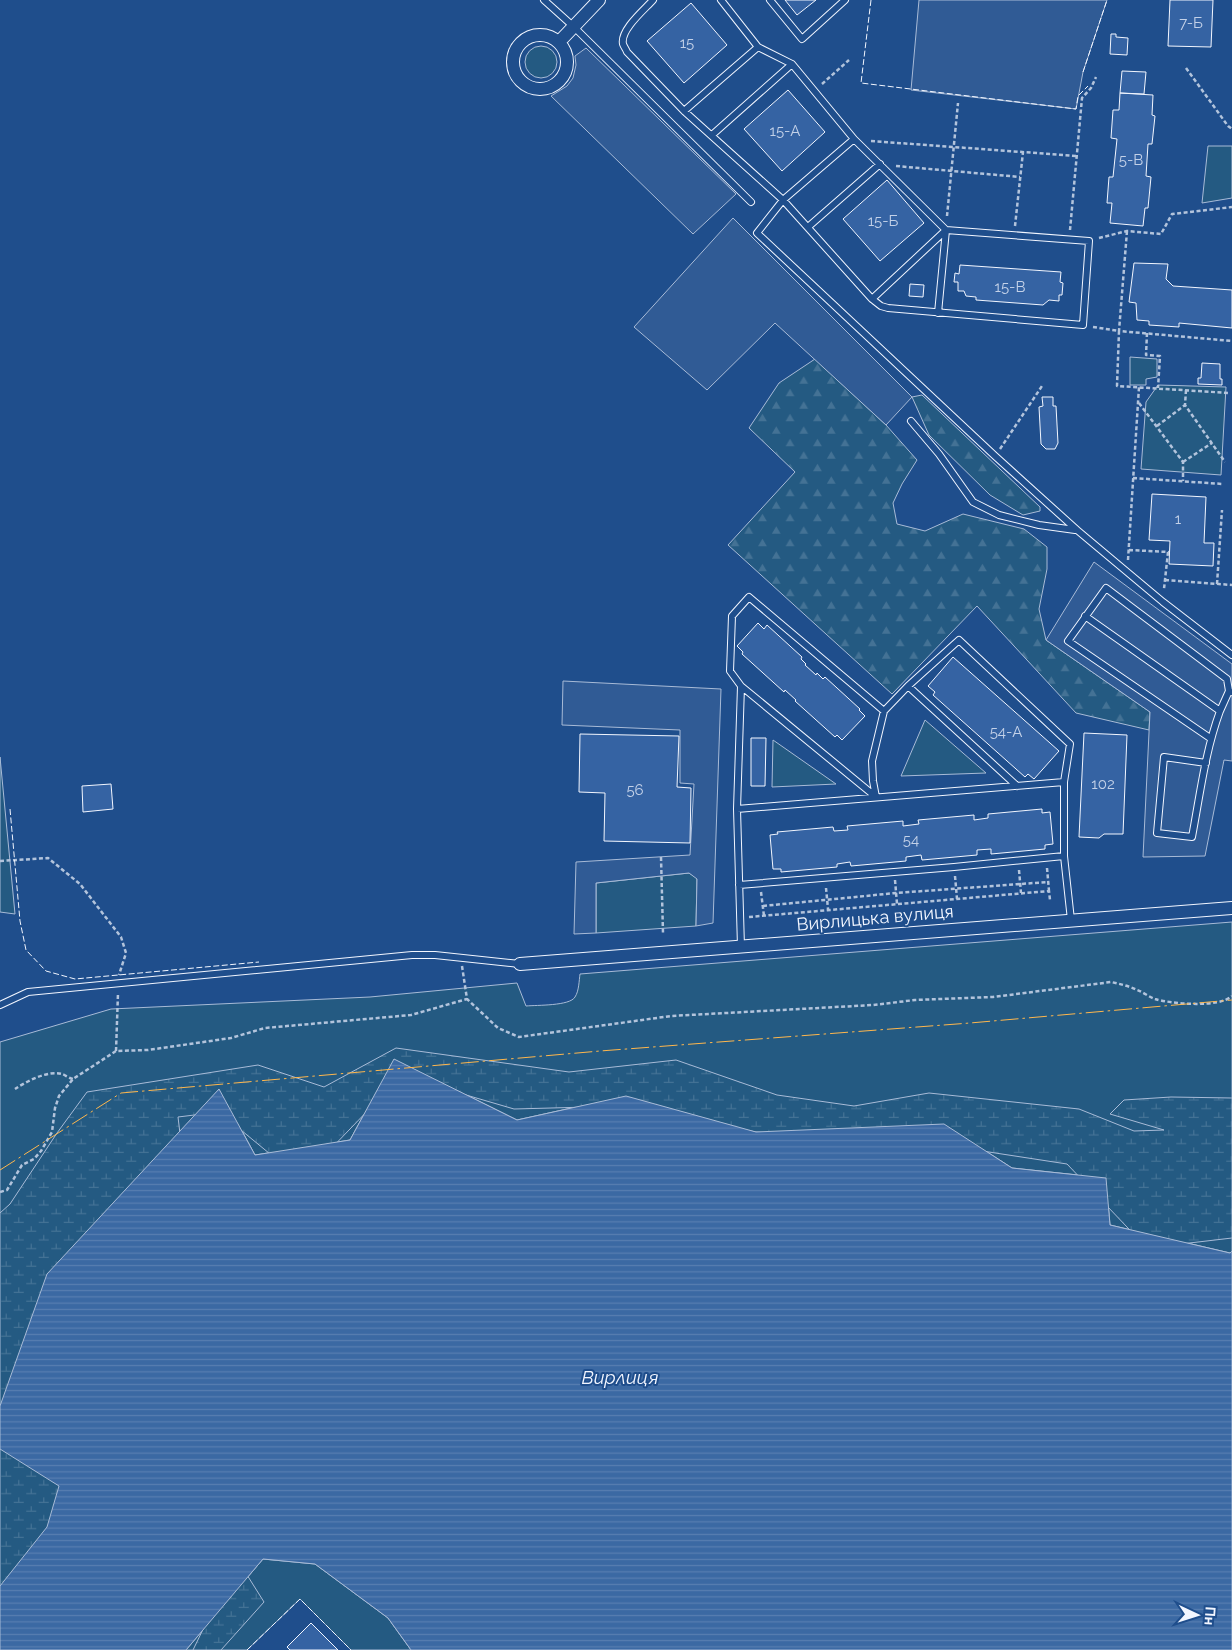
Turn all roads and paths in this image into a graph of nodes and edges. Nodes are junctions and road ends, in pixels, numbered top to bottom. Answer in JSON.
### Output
{"nodes":[{"id":1,"x":544,"y":0,"type":"edge"},
{"id":2,"x":599,"y":0,"type":"edge"},
{"id":3,"x":653,"y":0,"type":"edge"},
{"id":4,"x":721,"y":0,"type":"edge"},
{"id":5,"x":770,"y":0,"type":"edge"},
{"id":6,"x":845,"y":0,"type":"edge"},
{"id":7,"x":574,"y":27,"type":"junction"},
{"id":8,"x":560,"y":42,"type":"junction"},
{"id":9,"x":758,"y":47,"type":"junction"},
{"id":10,"x":848,"y":60,"type":"dead end"},
{"id":11,"x":792,"y":64,"type":"junction"},
{"id":12,"x":1186,"y":68,"type":"dead end"},
{"id":13,"x":1096,"y":77,"type":"dead end"},
{"id":14,"x":814,"y":91,"type":"junction"},
{"id":15,"x":958,"y":103,"type":"dead end"},
{"id":16,"x":684,"y":111,"type":"junction"},
{"id":17,"x":1232,"y":129,"type":"edge"},
{"id":18,"x":712,"y":136,"type":"junction"},
{"id":19,"x":854,"y":139,"type":"junction"},
{"id":20,"x":954,"y":147,"type":"junction"},
{"id":21,"x":1022,"y":152,"type":"junction"},
{"id":22,"x":1077,"y":156,"type":"junction"},
{"id":23,"x":880,"y":164,"type":"junction"},
{"id":24,"x":951,"y":171,"type":"junction"},
{"id":25,"x":1020,"y":177,"type":"junction"},
{"id":26,"x":783,"y":200,"type":"junction"},
{"id":27,"x":751,"y":202,"type":"dead end"},
{"id":28,"x":1232,"y":207,"type":"edge"},
{"id":29,"x":808,"y":227,"type":"junction"},
{"id":30,"x":946,"y":230,"type":"junction"},
{"id":31,"x":1127,"y":231,"type":"junction"},
{"id":32,"x":1014,"y":235,"type":"junction"},
{"id":33,"x":1069,"y":239,"type":"junction"},
{"id":34,"x":1089,"y":241,"type":"junction"},
{"id":35,"x":872,"y":299,"type":"junction"},
{"id":36,"x":938,"y":313,"type":"junction"},
{"id":37,"x":1083,"y":325,"type":"junction"},
{"id":38,"x":1119,"y":330,"type":"junction"},
{"id":39,"x":1147,"y":333,"type":"junction"},
{"id":40,"x":1232,"y":341,"type":"edge"},
{"id":41,"x":1042,"y":386,"type":"dead end"},
{"id":42,"x":1139,"y":387,"type":"junction"},
{"id":43,"x":1158,"y":388,"type":"junction"},
{"id":44,"x":1186,"y":390,"type":"junction"},
{"id":45,"x":1229,"y":393,"type":"dead end"},
{"id":46,"x":1138,"y":402,"type":"junction"},
{"id":47,"x":1185,"y":405,"type":"junction"},
{"id":48,"x":911,"y":421,"type":"dead end"},
{"id":49,"x":1157,"y":426,"type":"junction"},
{"id":50,"x":1212,"y":443,"type":"junction"},
{"id":51,"x":995,"y":456,"type":"junction"},
{"id":52,"x":1184,"y":462,"type":"junction"},
{"id":53,"x":1225,"y":462,"type":"dead end"},
{"id":54,"x":1133,"y":478,"type":"junction"},
{"id":55,"x":1183,"y":481,"type":"junction"},
{"id":56,"x":1223,"y":484,"type":"dead end"},
{"id":57,"x":1222,"y":510,"type":"dead end"},
{"id":58,"x":1077,"y":530,"type":"junction"},
{"id":59,"x":1129,"y":550,"type":"junction"},
{"id":60,"x":1127,"y":572,"type":"junction"},
{"id":61,"x":1165,"y":580,"type":"junction"},
{"id":62,"x":1217,"y":584,"type":"junction"},
{"id":63,"x":1232,"y":585,"type":"edge"},
{"id":64,"x":1163,"y":602,"type":"junction"},
{"id":65,"x":1085,"y":616,"type":"junction"},
{"id":66,"x":1232,"y":655,"type":"edge"},
{"id":67,"x":741,"y":686,"type":"junction"},
{"id":68,"x":908,"y":686,"type":"junction"},
{"id":69,"x":1230,"y":692,"type":"edge"},
{"id":70,"x":884,"y":711,"type":"junction"},
{"id":71,"x":1220,"y":711,"type":"junction"},
{"id":72,"x":1210,"y":738,"type":"junction"},
{"id":73,"x":1206,"y":763,"type":"junction"},
{"id":74,"x":1064,"y":782,"type":"junction"},
{"id":75,"x":1017,"y":786,"type":"junction"},
{"id":76,"x":876,"y":798,"type":"junction"},
{"id":77,"x":737,"y":809,"type":"junction"},
{"id":78,"x":1064,"y":856,"type":"junction"},
{"id":79,"x":661,"y":857,"type":"dead end"},
{"id":80,"x":1047,"y":858,"type":"junction"},
{"id":81,"x":0,"y":861,"type":"edge"},
{"id":82,"x":1018,"y":861,"type":"junction"},
{"id":83,"x":954,"y":867,"type":"junction"},
{"id":84,"x":894,"y":872,"type":"junction"},
{"id":85,"x":825,"y":878,"type":"junction"},
{"id":86,"x":1048,"y":882,"type":"junction"},
{"id":87,"x":760,"y":883,"type":"junction"},
{"id":88,"x":1020,"y":884,"type":"junction"},
{"id":89,"x":739,"y":885,"type":"junction"},
{"id":90,"x":956,"y":889,"type":"junction"},
{"id":91,"x":1049,"y":891,"type":"junction"},
{"id":92,"x":1021,"y":893,"type":"junction"},
{"id":93,"x":896,"y":894,"type":"junction"},
{"id":94,"x":957,"y":899,"type":"junction"},
{"id":95,"x":827,"y":900,"type":"junction"},
{"id":96,"x":1050,"y":900,"type":"dead end"},
{"id":97,"x":897,"y":904,"type":"junction"},
{"id":98,"x":763,"y":906,"type":"junction"},
{"id":99,"x":1232,"y":908,"type":"edge"},
{"id":100,"x":828,"y":909,"type":"junction"},
{"id":101,"x":764,"y":916,"type":"junction"},
{"id":102,"x":740,"y":917,"type":"junction"},
{"id":103,"x":1071,"y":920,"type":"junction"},
{"id":104,"x":663,"y":933,"type":"dead end"},
{"id":105,"x":741,"y":947,"type":"junction"},
{"id":106,"x":461,"y":958,"type":"junction"},
{"id":107,"x":520,"y":964,"type":"joint"},
{"id":108,"x":118,"y":982,"type":"junction"},
{"id":109,"x":1232,"y":996,"type":"edge"},
{"id":110,"x":467,"y":999,"type":"junction"},
{"id":111,"x":0,"y":1005,"type":"edge"},
{"id":112,"x":116,"y":1051,"type":"junction"},
{"id":113,"x":73,"y":1079,"type":"junction"},
{"id":114,"x":16,"y":1089,"type":"dead end"},
{"id":115,"x":0,"y":1192,"type":"edge"}],
"edges":[{"from":1,"to":7,"type":"lane"},
{"from":2,"to":7,"type":"street"},
{"from":3,"to":16,"type":"lane"},
{"from":4,"to":9,"type":"lane"},
{"from":5,"to":6,"type":"lane"},
{"from":7,"to":8,"type":"street"},
{"from":7,"to":27,"type":"lane"},
{"from":8,"to":8,"type":"street"},
{"from":9,"to":11,"type":"lane"},
{"from":9,"to":16,"type":"lane"},
{"from":10,"to":14,"type":"path"},
{"from":11,"to":14,"type":"lane"},
{"from":11,"to":18,"type":"lane"},
{"from":12,"to":17,"type":"path"},
{"from":13,"to":22,"type":"path"},
{"from":14,"to":19,"type":"lane"},
{"from":15,"to":20,"type":"path"},
{"from":16,"to":18,"type":"lane"},
{"from":18,"to":26,"type":"lane"},
{"from":19,"to":20,"type":"path"},
{"from":19,"to":23,"type":"lane"},
{"from":19,"to":26,"type":"lane"},
{"from":20,"to":21,"type":"path"},
{"from":20,"to":24,"type":"path"},
{"from":21,"to":22,"type":"path"},
{"from":21,"to":25,"type":"path"},
{"from":22,"to":33,"type":"path"},
{"from":23,"to":24,"type":"path"},
{"from":23,"to":29,"type":"lane"},
{"from":23,"to":30,"type":"lane"},
{"from":24,"to":25,"type":"path"},
{"from":24,"to":30,"type":"path"},
{"from":25,"to":32,"type":"path"},
{"from":26,"to":29,"type":"lane"},
{"from":26,"to":51,"type":"lane"},
{"from":28,"to":31,"type":"path"},
{"from":29,"to":35,"type":"lane"},
{"from":30,"to":32,"type":"lane"},
{"from":30,"to":35,"type":"lane"},
{"from":30,"to":36,"type":"lane"},
{"from":31,"to":34,"type":"path"},
{"from":31,"to":38,"type":"path"},
{"from":32,"to":33,"type":"lane"},
{"from":33,"to":34,"type":"lane"},
{"from":34,"to":37,"type":"lane"},
{"from":35,"to":36,"type":"lane"},
{"from":36,"to":37,"type":"lane"},
{"from":37,"to":38,"type":"path"},
{"from":38,"to":39,"type":"path"},
{"from":38,"to":42,"type":"path"},
{"from":39,"to":40,"type":"path"},
{"from":39,"to":43,"type":"path"},
{"from":41,"to":51,"type":"path"},
{"from":42,"to":43,"type":"path"},
{"from":42,"to":46,"type":"path"},
{"from":43,"to":44,"type":"path"},
{"from":44,"to":45,"type":"path"},
{"from":44,"to":47,"type":"path"},
{"from":46,"to":49,"type":"path"},
{"from":46,"to":54,"type":"path"},
{"from":47,"to":49,"type":"path"},
{"from":47,"to":50,"type":"path"},
{"from":48,"to":58,"type":"lane"},
{"from":49,"to":52,"type":"path"},
{"from":50,"to":52,"type":"path"},
{"from":50,"to":53,"type":"path"},
{"from":51,"to":58,"type":"lane"},
{"from":52,"to":55,"type":"path"},
{"from":54,"to":55,"type":"path"},
{"from":54,"to":59,"type":"path"},
{"from":55,"to":56,"type":"path"},
{"from":57,"to":62,"type":"path"},
{"from":58,"to":60,"type":"lane"},
{"from":59,"to":60,"type":"path"},
{"from":59,"to":61,"type":"path"},
{"from":60,"to":64,"type":"lane"},
{"from":61,"to":62,"type":"path"},
{"from":61,"to":64,"type":"path"},
{"from":62,"to":63,"type":"path"},
{"from":64,"to":66,"type":"lane"},
{"from":65,"to":69,"type":"lane"},
{"from":65,"to":71,"type":"lane"},
{"from":65,"to":72,"type":"lane"},
{"from":67,"to":70,"type":"lane"},
{"from":67,"to":76,"type":"lane"},
{"from":67,"to":77,"type":"lane"},
{"from":68,"to":70,"type":"lane"},
{"from":68,"to":74,"type":"lane"},
{"from":68,"to":75,"type":"lane"},
{"from":69,"to":71,"type":"lane"},
{"from":70,"to":76,"type":"lane"},
{"from":71,"to":72,"type":"lane"},
{"from":72,"to":73,"type":"lane"},
{"from":73,"to":73,"type":"lane"},
{"from":74,"to":75,"type":"lane"},
{"from":74,"to":78,"type":"lane"},
{"from":75,"to":76,"type":"lane"},
{"from":76,"to":77,"type":"lane"},
{"from":77,"to":89,"type":"lane"},
{"from":78,"to":80,"type":"lane"},
{"from":78,"to":103,"type":"lane"},
{"from":79,"to":104,"type":"path"},
{"from":80,"to":82,"type":"lane"},
{"from":80,"to":86,"type":"path"},
{"from":81,"to":108,"type":"path"},
{"from":82,"to":83,"type":"lane"},
{"from":82,"to":88,"type":"path"},
{"from":83,"to":84,"type":"lane"},
{"from":83,"to":90,"type":"path"},
{"from":84,"to":85,"type":"lane"},
{"from":84,"to":93,"type":"path"},
{"from":85,"to":87,"type":"lane"},
{"from":85,"to":95,"type":"path"},
{"from":86,"to":88,"type":"path"},
{"from":86,"to":91,"type":"path"},
{"from":87,"to":89,"type":"lane"},
{"from":87,"to":98,"type":"path"},
{"from":88,"to":90,"type":"path"},
{"from":88,"to":92,"type":"path"},
{"from":89,"to":102,"type":"lane"},
{"from":90,"to":93,"type":"path"},
{"from":90,"to":94,"type":"path"},
{"from":91,"to":92,"type":"path"},
{"from":91,"to":96,"type":"path"},
{"from":92,"to":94,"type":"path"},
{"from":93,"to":95,"type":"path"},
{"from":93,"to":97,"type":"path"},
{"from":94,"to":97,"type":"path"},
{"from":95,"to":98,"type":"path"},
{"from":95,"to":100,"type":"path"},
{"from":97,"to":100,"type":"path"},
{"from":98,"to":101,"type":"path"},
{"from":99,"to":103,"type":"street","name":"Вирлицька вулиця"},
{"from":100,"to":101,"type":"path"},
{"from":101,"to":102,"type":"path"},
{"from":102,"to":105,"type":"lane"},
{"from":103,"to":105,"type":"street","name":"Вирлицька вулиця"},
{"from":105,"to":107,"type":"street","name":"Вирлицька вулиця"},
{"from":106,"to":107,"type":"lane"},
{"from":106,"to":108,"type":"lane"},
{"from":106,"to":110,"type":"path"},
{"from":108,"to":111,"type":"lane"},
{"from":108,"to":112,"type":"path"},
{"from":109,"to":110,"type":"path"},
{"from":110,"to":112,"type":"path"},
{"from":112,"to":113,"type":"path"},
{"from":113,"to":114,"type":"path"},
{"from":113,"to":115,"type":"path"}]}
